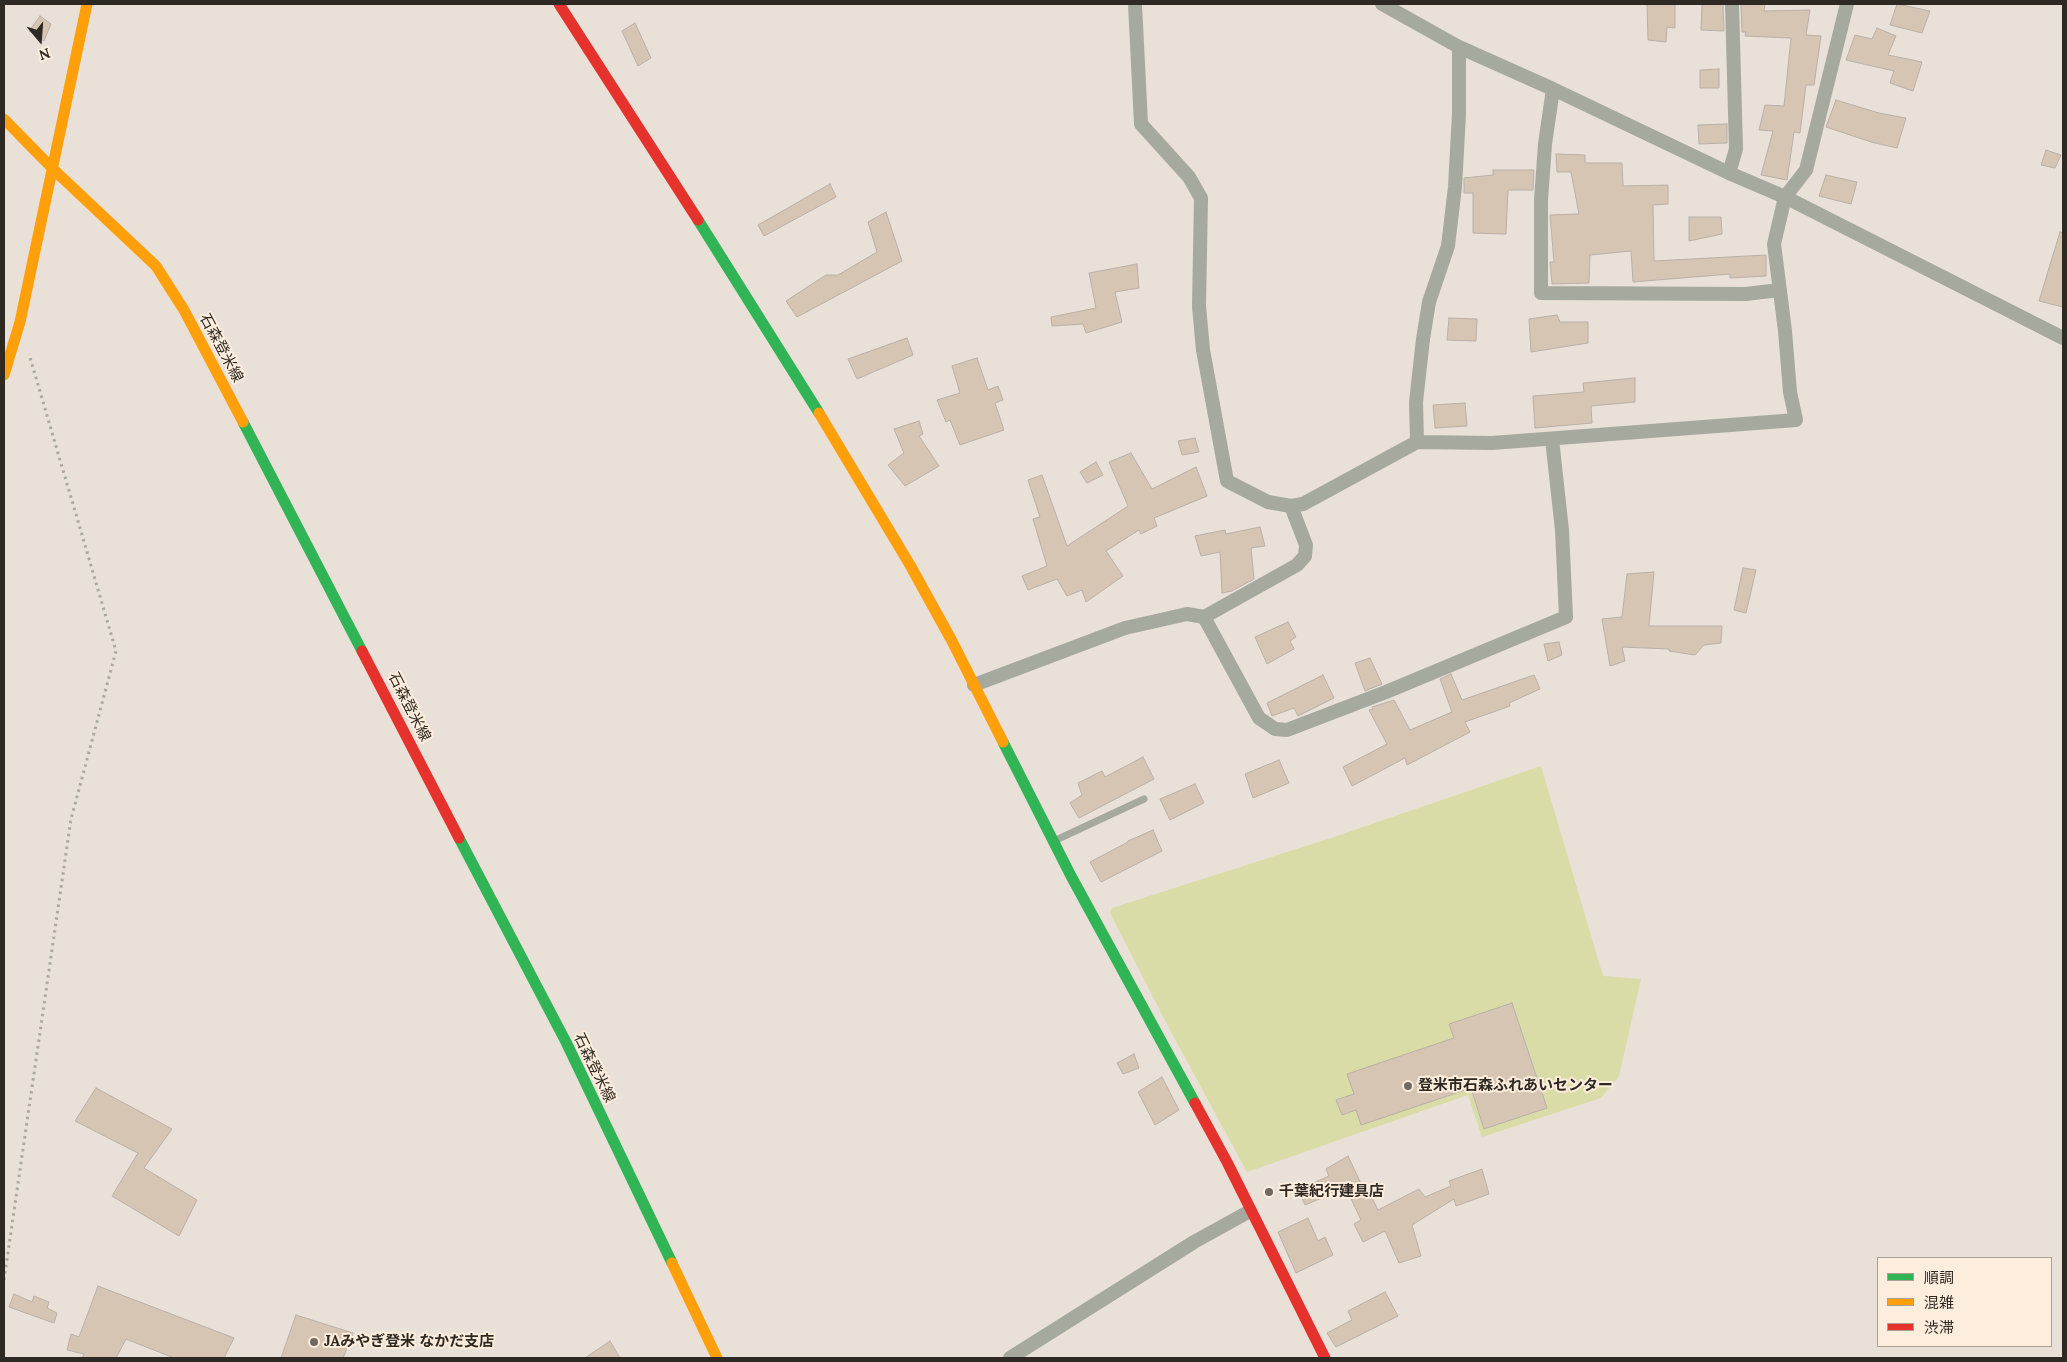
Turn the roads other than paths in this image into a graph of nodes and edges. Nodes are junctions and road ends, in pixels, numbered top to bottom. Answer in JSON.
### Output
{"nodes":[{"id":1,"x":87,"y":4,"type":"edge"},
{"id":2,"x":559,"y":4,"type":"edge"},
{"id":3,"x":1135,"y":4,"type":"edge"},
{"id":4,"x":1382,"y":4,"type":"edge"},
{"id":5,"x":1732,"y":4,"type":"edge"},
{"id":6,"x":1846,"y":4,"type":"edge"},
{"id":7,"x":1459,"y":47,"type":"junction"},
{"id":8,"x":1554,"y":89,"type":"junction"},
{"id":9,"x":4,"y":119,"type":"edge"},
{"id":10,"x":53,"y":169,"type":"junction"},
{"id":11,"x":1729,"y":173,"type":"junction"},
{"id":12,"x":1785,"y":197,"type":"junction"},
{"id":13,"x":1779,"y":290,"type":"junction"},
{"id":14,"x":2063,"y":338,"type":"edge"},
{"id":15,"x":4,"y":375,"type":"edge"},
{"id":16,"x":1552,"y":439,"type":"junction"},
{"id":17,"x":1417,"y":442,"type":"junction"},
{"id":18,"x":1291,"y":506,"type":"junction"},
{"id":19,"x":1204,"y":617,"type":"junction"},
{"id":20,"x":974,"y":685,"type":"junction"},
{"id":21,"x":1144,"y":799,"type":"dead end"},
{"id":22,"x":1053,"y":842,"type":"junction"},
{"id":23,"x":1250,"y":1211,"type":"junction"},
{"id":24,"x":717,"y":1358,"type":"edge"},
{"id":25,"x":1010,"y":1358,"type":"edge"},
{"id":26,"x":1325,"y":1358,"type":"edge"}],
"edges":[{"from":1,"to":10,"type":"street"},
{"from":2,"to":20,"type":"street"},
{"from":3,"to":18,"type":"street"},
{"from":4,"to":7,"type":"street"},
{"from":5,"to":11,"type":"street"},
{"from":6,"to":12,"type":"street"},
{"from":7,"to":8,"type":"street"},
{"from":7,"to":17,"type":"street"},
{"from":8,"to":11,"type":"street"},
{"from":8,"to":13,"type":"street"},
{"from":9,"to":10,"type":"street","name":"石森登米線"},
{"from":10,"to":15,"type":"street"},
{"from":10,"to":24,"type":"street","name":"石森登米線"},
{"from":11,"to":12,"type":"street"},
{"from":12,"to":13,"type":"street"},
{"from":12,"to":14,"type":"street"},
{"from":13,"to":16,"type":"street"},
{"from":16,"to":17,"type":"street"},
{"from":16,"to":19,"type":"street"},
{"from":17,"to":18,"type":"street"},
{"from":18,"to":19,"type":"street"},
{"from":19,"to":20,"type":"street"},
{"from":20,"to":22,"type":"street"},
{"from":21,"to":22,"type":"lane"},
{"from":22,"to":23,"type":"street"},
{"from":23,"to":25,"type":"street"},
{"from":23,"to":26,"type":"street"}]}
